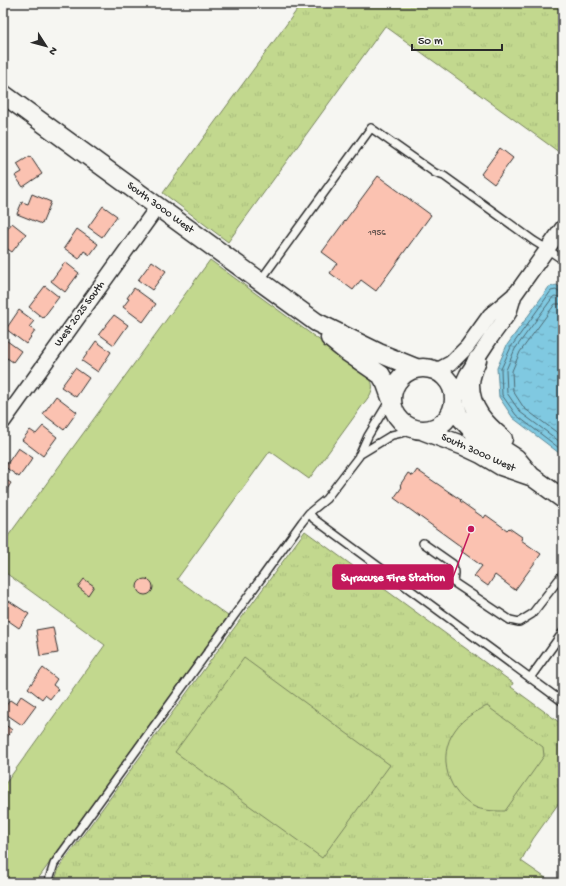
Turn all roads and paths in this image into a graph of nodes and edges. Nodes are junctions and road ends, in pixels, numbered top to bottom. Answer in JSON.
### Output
{"nodes":[{"id":1,"x":3,"y":94,"type":"edge"},
{"id":2,"x":158,"y":206,"type":"junction"},
{"id":3,"x":563,"y":227,"type":"edge"},
{"id":4,"x":547,"y":249,"type":"junction"},
{"id":5,"x":563,"y":260,"type":"edge"},
{"id":6,"x":260,"y":281,"type":"junction"},
{"id":7,"x":516,"y":293,"type":"junction"},
{"id":8,"x":316,"y":322,"type":"junction"},
{"id":9,"x":476,"y":360,"type":"junction"},
{"id":10,"x":416,"y":368,"type":"junction"},
{"id":11,"x":436,"y":371,"type":"junction"},
{"id":12,"x":391,"y":398,"type":"junction"},
{"id":13,"x":454,"y":402,"type":"junction"},
{"id":14,"x":3,"y":422,"type":"edge"},
{"id":15,"x":419,"y":430,"type":"junction"},
{"id":16,"x":359,"y":456,"type":"junction"},
{"id":17,"x":516,"y":458,"type":"junction"},
{"id":18,"x":531,"y":476,"type":"junction"},
{"id":19,"x":563,"y":499,"type":"edge"},
{"id":20,"x":309,"y":513,"type":"junction"},
{"id":21,"x":423,"y":544,"type":"dead end"},
{"id":22,"x":563,"y":574,"type":"edge"},
{"id":23,"x":563,"y":632,"type":"edge"},
{"id":24,"x":530,"y":678,"type":"junction"},
{"id":25,"x":563,"y":702,"type":"edge"},
{"id":26,"x":48,"y":883,"type":"edge"}],
"edges":[{"from":1,"to":2,"type":"street","name":"South 3000 West"},
{"from":2,"to":6,"type":"street","name":"South 3000 West"},
{"from":2,"to":14,"type":"street","name":"West 2025 South"},
{"from":3,"to":4,"type":"street"},
{"from":4,"to":5,"type":"lane"},
{"from":4,"to":6,"type":"lane"},
{"from":4,"to":7,"type":"street"},
{"from":6,"to":8,"type":"street","name":"South 3000 West"},
{"from":7,"to":9,"type":"street"},
{"from":7,"to":11,"type":"street"},
{"from":8,"to":10,"type":"street","name":"South 3000 West"},
{"from":8,"to":12,"type":"street","name":"South 3000 West"},
{"from":9,"to":13,"type":"street"},
{"from":9,"to":17,"type":"street"},
{"from":10,"to":11,"type":"street"},
{"from":10,"to":12,"type":"street"},
{"from":11,"to":13,"type":"street"},
{"from":12,"to":15,"type":"street"},
{"from":12,"to":16,"type":"lane"},
{"from":13,"to":15,"type":"street"},
{"from":13,"to":17,"type":"street","name":"South 3000 West"},
{"from":15,"to":16,"type":"lane"},
{"from":15,"to":18,"type":"street","name":"South 3000 West"},
{"from":16,"to":20,"type":"lane"},
{"from":17,"to":18,"type":"street","name":"South 3000 West"},
{"from":18,"to":19,"type":"street","name":"South 3000 West"},
{"from":20,"to":24,"type":"lane"},
{"from":20,"to":26,"type":"lane"},
{"from":21,"to":22,"type":"lane"},
{"from":23,"to":24,"type":"lane"},
{"from":24,"to":25,"type":"lane"}]}
